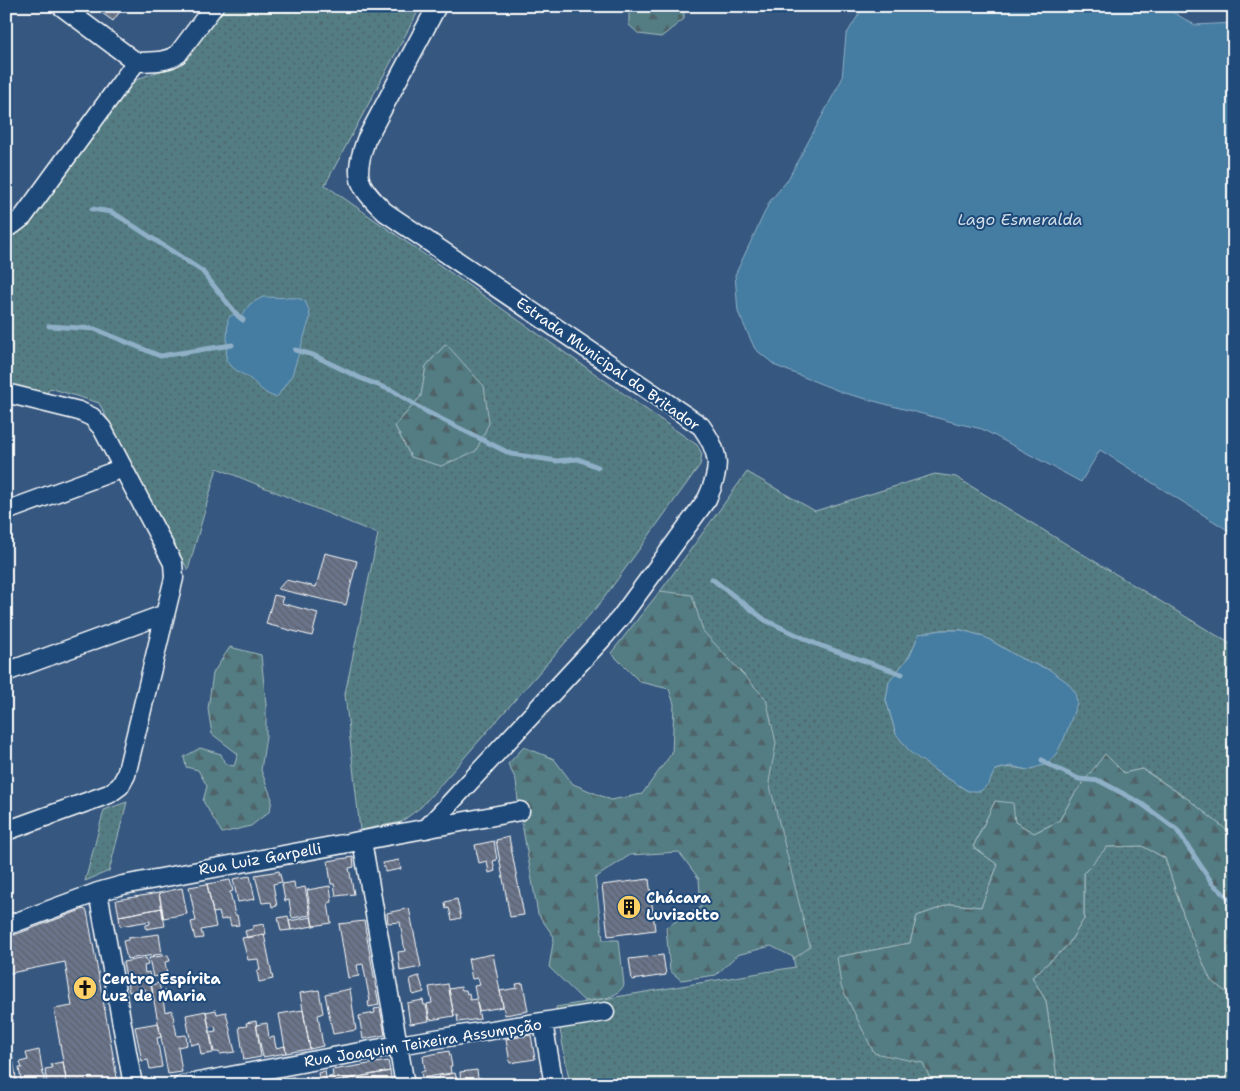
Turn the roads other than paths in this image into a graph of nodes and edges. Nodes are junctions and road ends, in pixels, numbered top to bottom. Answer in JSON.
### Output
{"nodes":[{"id":1,"x":61,"y":6,"type":"edge"},
{"id":2,"x":214,"y":6,"type":"edge"},
{"id":3,"x":438,"y":6,"type":"edge"},
{"id":4,"x":136,"y":62,"type":"junction"},
{"id":5,"x":6,"y":228,"type":"edge"},
{"id":6,"x":6,"y":393,"type":"edge"},
{"id":7,"x":123,"y":468,"type":"junction"},
{"id":8,"x":6,"y":511,"type":"edge"},
{"id":9,"x":165,"y":614,"type":"junction"},
{"id":10,"x":6,"y":672,"type":"edge"},
{"id":11,"x":520,"y":811,"type":"dead end"},
{"id":12,"x":426,"y":829,"type":"junction"},
{"id":13,"x":6,"y":831,"type":"edge"},
{"id":14,"x":362,"y":841,"type":"junction"},
{"id":15,"x":98,"y":892,"type":"junction"},
{"id":16,"x":6,"y":926,"type":"edge"},
{"id":17,"x":605,"y":1012,"type":"dead end"},
{"id":18,"x":543,"y":1023,"type":"junction"},
{"id":19,"x":398,"y":1045,"type":"junction"},
{"id":20,"x":133,"y":1085,"type":"edge"},
{"id":21,"x":182,"y":1085,"type":"edge"},
{"id":22,"x":405,"y":1085,"type":"edge"},
{"id":23,"x":554,"y":1085,"type":"edge"}],
"edges":[{"from":1,"to":4,"type":"street"},
{"from":2,"to":4,"type":"street"},
{"from":3,"to":12,"type":"street","name":"Estrada Municipal do Britador"},
{"from":4,"to":5,"type":"street"},
{"from":6,"to":7,"type":"street"},
{"from":7,"to":8,"type":"street"},
{"from":7,"to":9,"type":"street"},
{"from":9,"to":10,"type":"street"},
{"from":9,"to":13,"type":"street"},
{"from":11,"to":12,"type":"street","name":"Rua Luiz Garpelli"},
{"from":12,"to":14,"type":"street","name":"Rua Luiz Garpelli"},
{"from":14,"to":15,"type":"street","name":"Rua Luiz Garpelli"},
{"from":14,"to":19,"type":"street"},
{"from":15,"to":16,"type":"street","name":"Rua Luiz Garpelli"},
{"from":15,"to":20,"type":"street"},
{"from":17,"to":18,"type":"street","name":"Rua Joaquim Teixeira Assumpção"},
{"from":18,"to":19,"type":"street","name":"Rua Joaquim Teixeira Assumpção"},
{"from":18,"to":23,"type":"street"},
{"from":19,"to":21,"type":"street","name":"Rua Joaquim Teixeira Assumpção"},
{"from":19,"to":22,"type":"street"}]}
